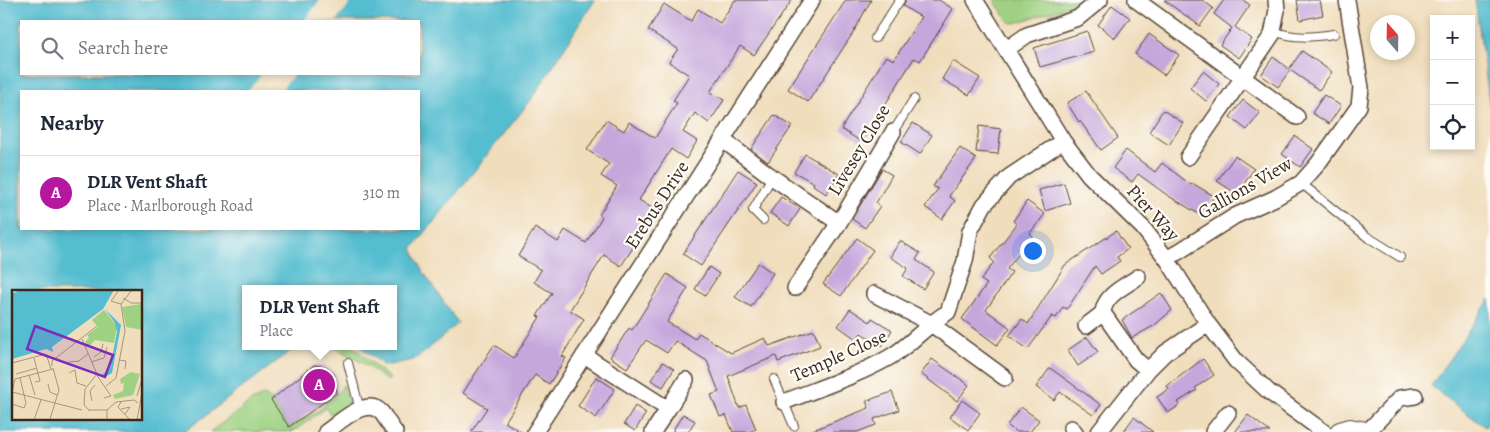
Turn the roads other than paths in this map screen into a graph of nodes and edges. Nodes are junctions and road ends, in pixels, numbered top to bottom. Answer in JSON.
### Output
{"nodes":[{"id":1,"x":812,"y":0,"type":"edge"},
{"id":2,"x":900,"y":0,"type":"edge"},
{"id":3,"x":975,"y":0,"type":"edge"},
{"id":4,"x":1100,"y":0,"type":"edge"},
{"id":5,"x":1136,"y":0,"type":"edge"},
{"id":6,"x":1276,"y":0,"type":"edge"},
{"id":7,"x":1347,"y":0,"type":"edge"},
{"id":8,"x":1273,"y":32,"type":"junction"},
{"id":9,"x":1334,"y":34,"type":"dead end"},
{"id":10,"x":875,"y":38,"type":"dead end"},
{"id":11,"x":1008,"y":49,"type":"junction"},
{"id":12,"x":1243,"y":79,"type":"junction"},
{"id":13,"x":914,"y":99,"type":"dead end"},
{"id":14,"x":1297,"y":118,"type":"dead end"},
{"id":15,"x":893,"y":132,"type":"joint"},
{"id":16,"x":722,"y":140,"type":"junction"},
{"id":17,"x":1062,"y":141,"type":"junction"},
{"id":18,"x":1188,"y":157,"type":"dead end"},
{"id":19,"x":772,"y":177,"type":"junction"},
{"id":20,"x":1301,"y":183,"type":"junction"},
{"id":21,"x":763,"y":220,"type":"dead end"},
{"id":22,"x":839,"y":223,"type":"junction"},
{"id":23,"x":1400,"y":257,"type":"dead end"},
{"id":24,"x":1167,"y":259,"type":"junction"},
{"id":25,"x":1138,"y":277,"type":"dead end"},
{"id":26,"x":795,"y":288,"type":"dead end"},
{"id":27,"x":874,"y":294,"type":"dead end"},
{"id":28,"x":1103,"y":313,"type":"junction"},
{"id":29,"x":930,"y":323,"type":"junction"},
{"id":30,"x":1208,"y":324,"type":"junction"},
{"id":31,"x":1086,"y":326,"type":"dead end"},
{"id":32,"x":584,"y":355,"type":"junction"},
{"id":33,"x":348,"y":363,"type":"dead end"},
{"id":34,"x":1148,"y":370,"type":"junction"},
{"id":35,"x":1004,"y":378,"type":"dead end"},
{"id":36,"x":774,"y":379,"type":"dead end"},
{"id":37,"x":686,"y":380,"type":"dead end"},
{"id":38,"x":1416,"y":396,"type":"dead end"},
{"id":39,"x":784,"y":402,"type":"junction"},
{"id":40,"x":668,"y":409,"type":"junction"},
{"id":41,"x":360,"y":410,"type":"junction"},
{"id":42,"x":1228,"y":412,"type":"dead end"},
{"id":43,"x":794,"y":426,"type":"dead end"},
{"id":44,"x":326,"y":432,"type":"edge"},
{"id":45,"x":395,"y":432,"type":"edge"},
{"id":46,"x":535,"y":432,"type":"edge"},
{"id":47,"x":653,"y":432,"type":"edge"},
{"id":48,"x":1099,"y":432,"type":"edge"},
{"id":49,"x":1213,"y":432,"type":"edge"},
{"id":50,"x":1324,"y":432,"type":"edge"},
{"id":51,"x":1340,"y":432,"type":"edge"},
{"id":52,"x":1367,"y":432,"type":"edge"}],
"edges":[{"from":1,"to":16,"type":"street","name":"Erebus Drive"},
{"from":2,"to":10,"type":"lane"},
{"from":3,"to":11,"type":"street","name":"Pier Way"},
{"from":4,"to":11,"type":"street"},
{"from":5,"to":12,"type":"street"},
{"from":6,"to":8,"type":"street"},
{"from":7,"to":20,"type":"street","name":"Gallions View"},
{"from":8,"to":9,"type":"lane"},
{"from":8,"to":12,"type":"street"},
{"from":11,"to":17,"type":"street","name":"Pier Way"},
{"from":12,"to":14,"type":"street"},
{"from":12,"to":18,"type":"street"},
{"from":13,"to":15,"type":"lane","name":"Livesey Close"},
{"from":15,"to":22,"type":"street","name":"Livesey Close"},
{"from":16,"to":19,"type":"street","name":"Livesey Close"},
{"from":16,"to":32,"type":"street","name":"Erebus Drive"},
{"from":17,"to":24,"type":"street","name":"Pier Way"},
{"from":17,"to":29,"type":"street","name":"Temple Close"},
{"from":19,"to":21,"type":"lane"},
{"from":19,"to":22,"type":"street","name":"Livesey Close"},
{"from":20,"to":23,"type":"lane"},
{"from":20,"to":24,"type":"street","name":"Gallions View"},
{"from":22,"to":26,"type":"street","name":"Livesey Close"},
{"from":24,"to":30,"type":"street","name":"Pier Way"},
{"from":25,"to":28,"type":"street"},
{"from":27,"to":29,"type":"street","name":"Temple Close"},
{"from":28,"to":31,"type":"street"},
{"from":28,"to":34,"type":"street"},
{"from":29,"to":35,"type":"street","name":"Temple Close"},
{"from":29,"to":39,"type":"street","name":"Temple Close"},
{"from":30,"to":34,"type":"street"},
{"from":30,"to":50,"type":"street","name":"Pier Way"},
{"from":32,"to":40,"type":"street"},
{"from":32,"to":46,"type":"street","name":"Erebus Drive"},
{"from":33,"to":41,"type":"lane"},
{"from":34,"to":48,"type":"street"},
{"from":36,"to":39,"type":"lane"},
{"from":37,"to":40,"type":"street"},
{"from":38,"to":52,"type":"street"},
{"from":39,"to":43,"type":"lane"},
{"from":40,"to":47,"type":"street"},
{"from":41,"to":44,"type":"street"},
{"from":41,"to":45,"type":"street"},
{"from":42,"to":49,"type":"street"},
{"from":51,"to":52,"type":"street"}]}
